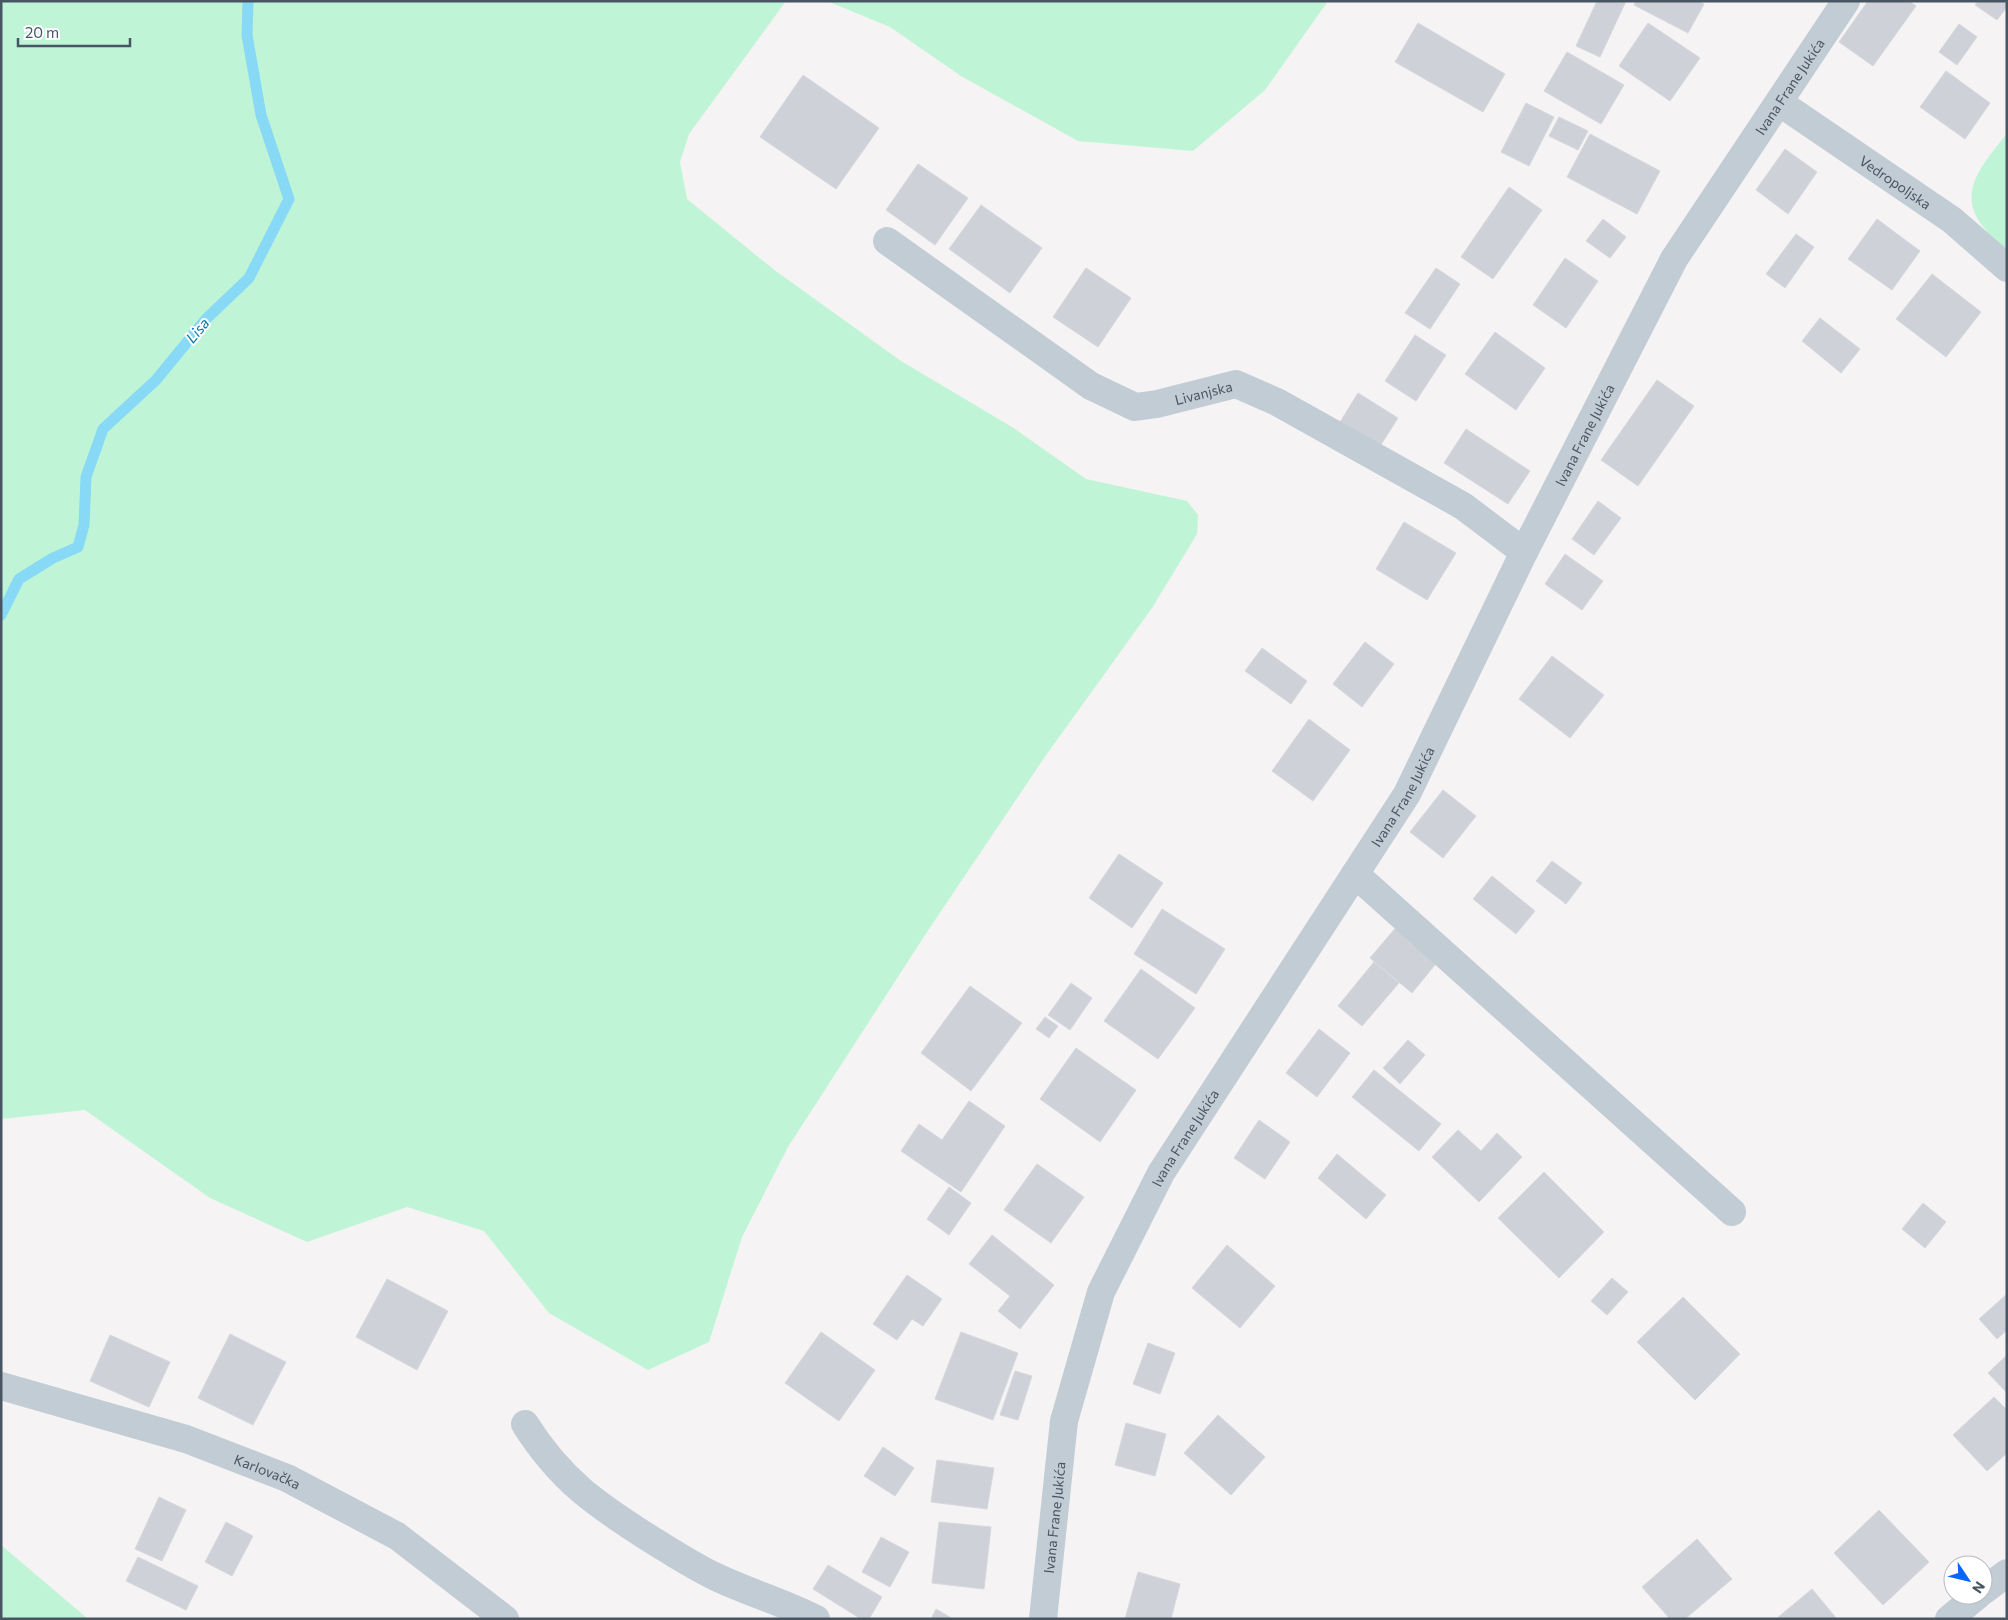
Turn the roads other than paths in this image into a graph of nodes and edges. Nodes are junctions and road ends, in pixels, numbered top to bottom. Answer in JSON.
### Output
{"nodes":[{"id":1,"x":1846,"y":1,"type":"edge"},
{"id":2,"x":1780,"y":103,"type":"junction"},
{"id":3,"x":887,"y":241,"type":"dead end"},
{"id":4,"x":2007,"y":268,"type":"edge"},
{"id":5,"x":1524,"y":552,"type":"junction"},
{"id":6,"x":1355,"y":874,"type":"junction"},
{"id":7,"x":1732,"y":1212,"type":"dead end"},
{"id":8,"x":1,"y":1386,"type":"edge"},
{"id":9,"x":524,"y":1424,"type":"dead end"},
{"id":10,"x":2007,"y":1573,"type":"edge"},
{"id":11,"x":1993,"y":1583,"type":"edge"},
{"id":12,"x":1966,"y":1605,"type":"edge"},
{"id":13,"x":505,"y":1619,"type":"edge"},
{"id":14,"x":816,"y":1619,"type":"edge"},
{"id":15,"x":1043,"y":1619,"type":"edge"},
{"id":16,"x":1949,"y":1619,"type":"edge"}],
"edges":[{"from":1,"to":2,"type":"street","name":"Ivana Frane Jukića"},
{"from":2,"to":4,"type":"street","name":"Vedropoljska"},
{"from":2,"to":5,"type":"street","name":"Ivana Frane Jukića"},
{"from":3,"to":5,"type":"street","name":"Livanjska"},
{"from":5,"to":6,"type":"street","name":"Ivana Frane Jukića"},
{"from":6,"to":7,"type":"street"},
{"from":6,"to":15,"type":"street","name":"Ivana Frane Jukića"},
{"from":8,"to":13,"type":"street","name":"Karlovačka"},
{"from":9,"to":14,"type":"street"},
{"from":10,"to":11,"type":"street"},
{"from":12,"to":16,"type":"street"}]}
